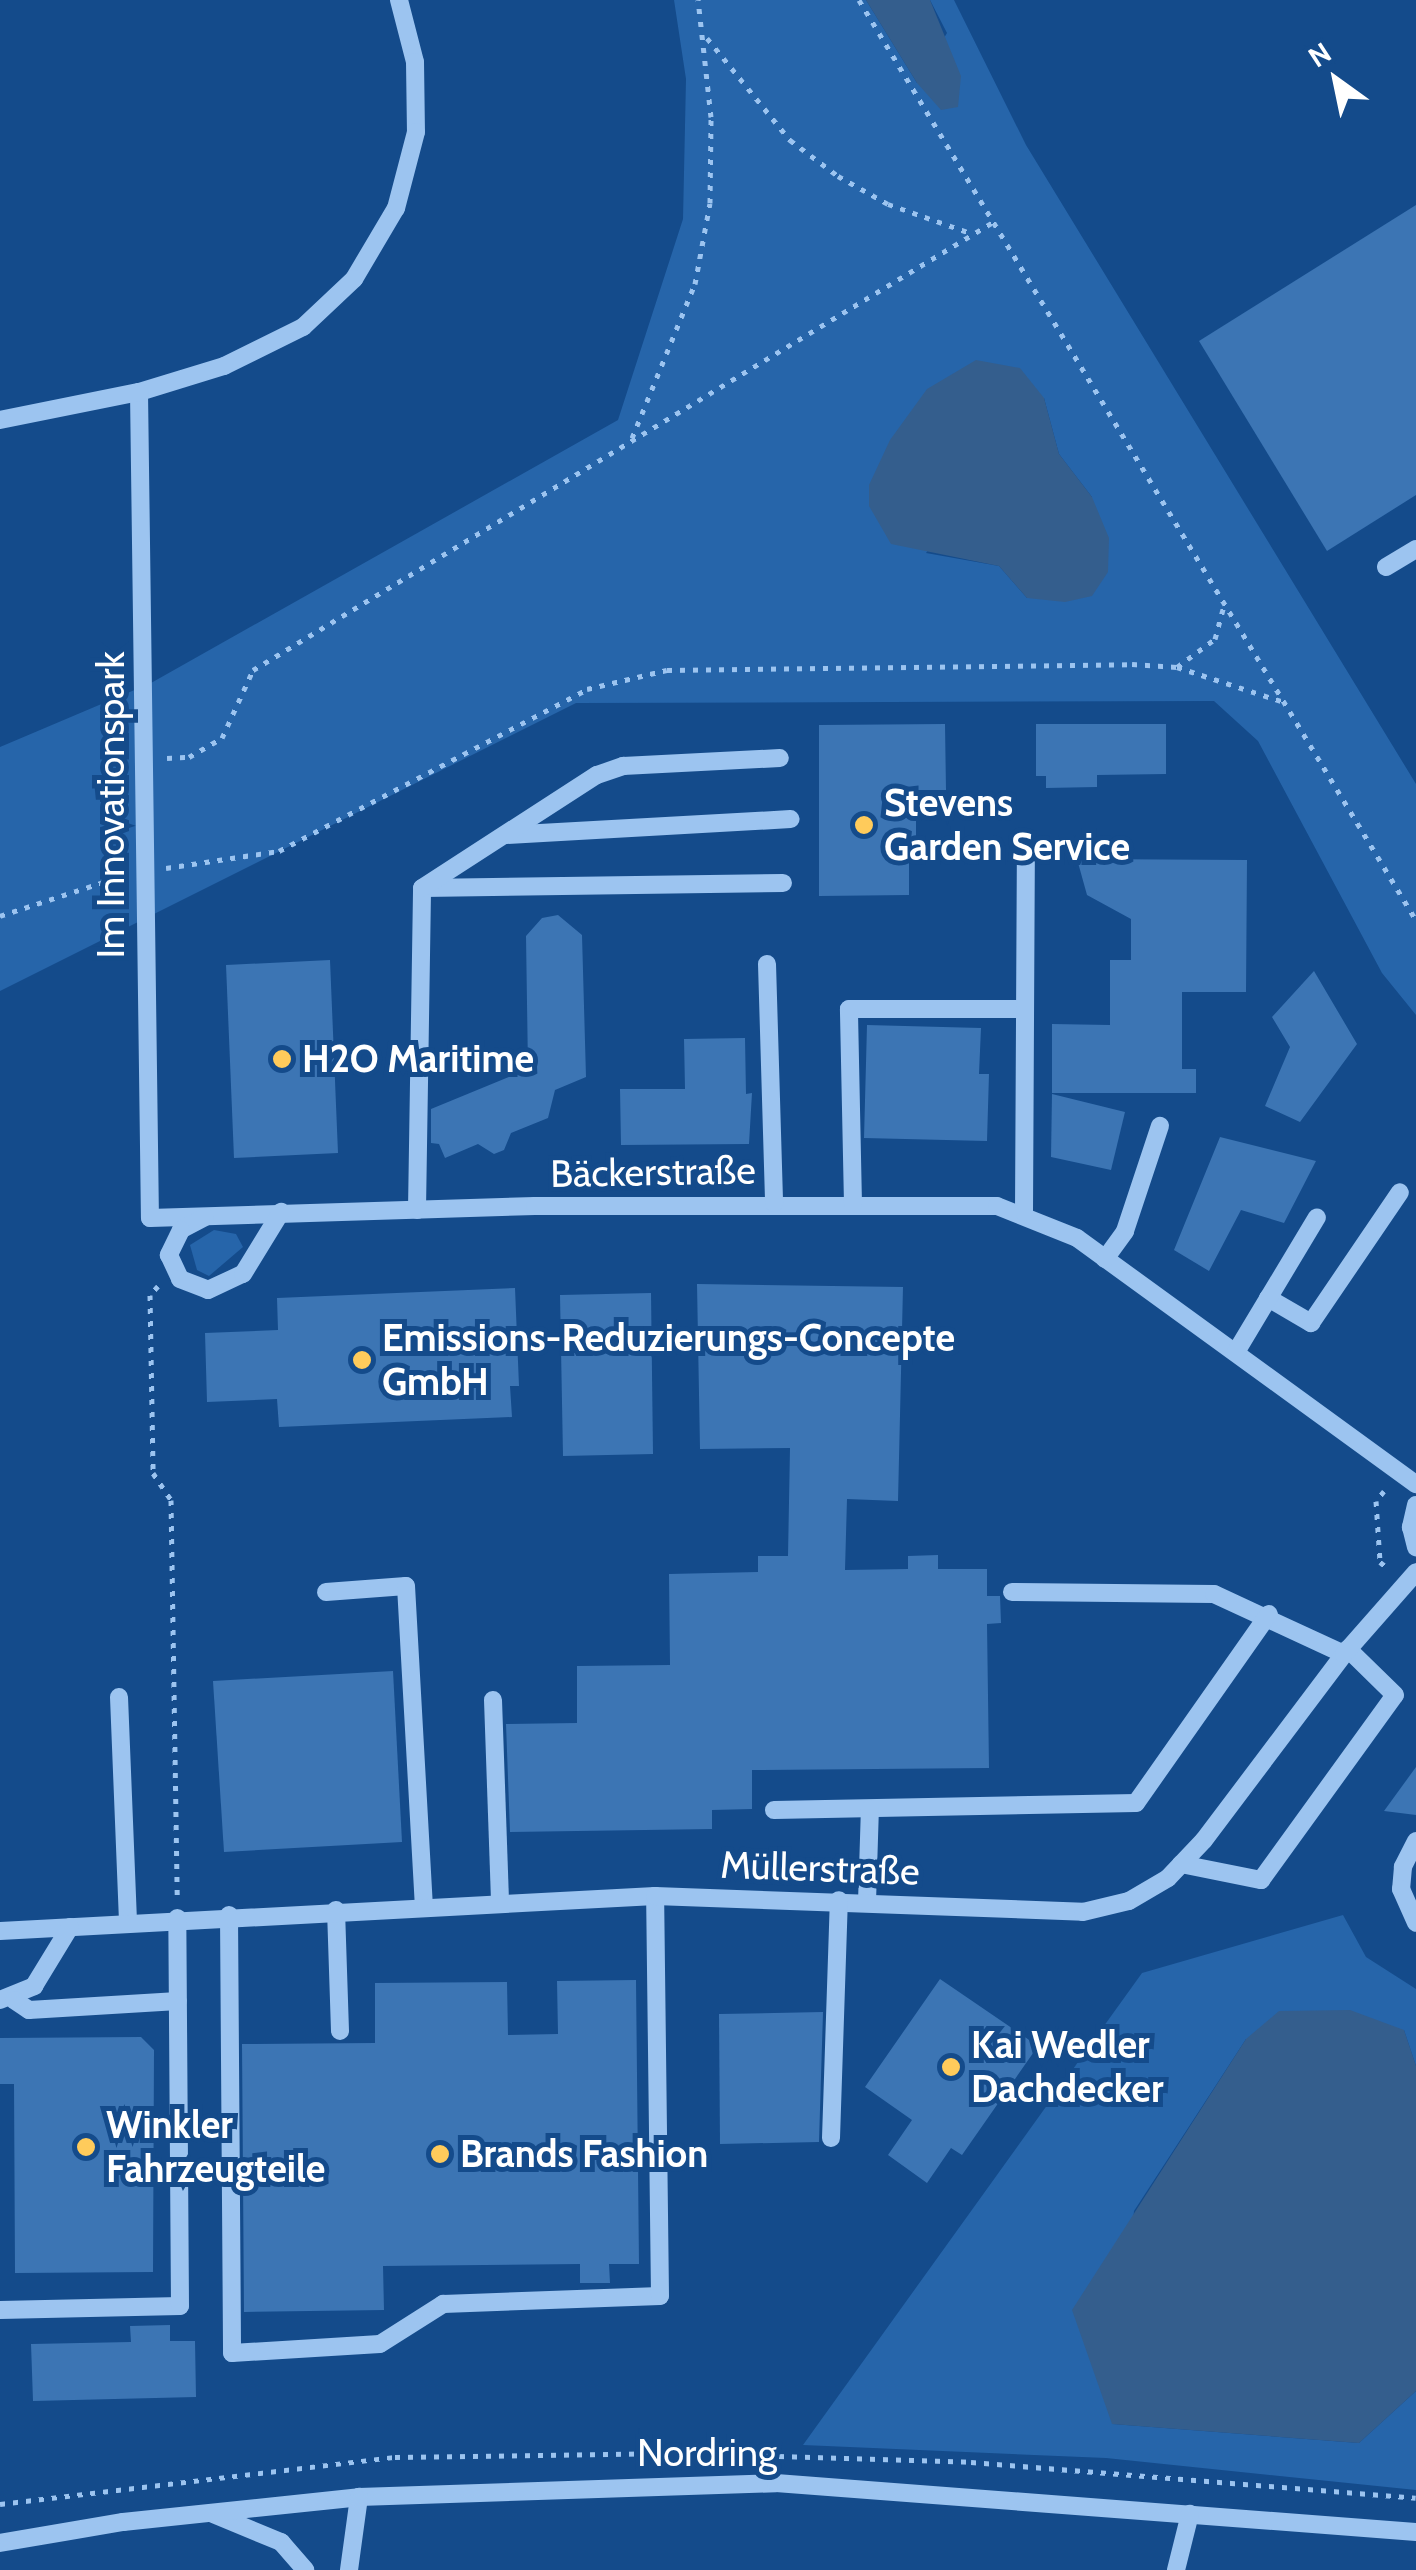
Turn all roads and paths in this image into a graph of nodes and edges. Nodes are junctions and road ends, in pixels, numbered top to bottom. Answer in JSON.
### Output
{"nodes":[{"id":1,"x":399,"y":0,"type":"edge"},
{"id":2,"x":698,"y":0,"type":"edge"},
{"id":3,"x":859,"y":0,"type":"edge"},
{"id":4,"x":705,"y":36,"type":"junction"},
{"id":5,"x":993,"y":222,"type":"junction"},
{"id":6,"x":974,"y":234,"type":"junction"},
{"id":7,"x":139,"y":392,"type":"junction"},
{"id":8,"x":0,"y":420,"type":"edge"},
{"id":9,"x":631,"y":441,"type":"junction"},
{"id":10,"x":1416,"y":549,"type":"edge"},
{"id":11,"x":1386,"y":567,"type":"dead end"},
{"id":12,"x":1224,"y":604,"type":"junction"},
{"id":13,"x":1177,"y":667,"type":"dead end"},
{"id":14,"x":780,"y":758,"type":"dead end"},
{"id":15,"x":144,"y":759,"type":"junction"},
{"id":16,"x":790,"y":819,"type":"dead end"},
{"id":17,"x":505,"y":834,"type":"junction"},
{"id":18,"x":1026,"y":859,"type":"dead end"},
{"id":19,"x":783,"y":883,"type":"dead end"},
{"id":20,"x":422,"y":888,"type":"junction"},
{"id":21,"x":1416,"y":920,"type":"edge"},
{"id":22,"x":767,"y":964,"type":"dead end"},
{"id":23,"x":1026,"y":1009,"type":"junction"},
{"id":24,"x":1160,"y":1126,"type":"dead end"},
{"id":25,"x":1400,"y":1192,"type":"dead end"},
{"id":26,"x":774,"y":1203,"type":"junction"},
{"id":27,"x":852,"y":1204,"type":"junction"},
{"id":28,"x":417,"y":1210,"type":"junction"},
{"id":29,"x":281,"y":1212,"type":"junction"},
{"id":30,"x":1024,"y":1212,"type":"junction"},
{"id":31,"x":212,"y":1213,"type":"junction"},
{"id":32,"x":1316,"y":1217,"type":"dead end"},
{"id":33,"x":150,"y":1218,"type":"joint"},
{"id":34,"x":1106,"y":1259,"type":"junction"},
{"id":35,"x":150,"y":1295,"type":"dead end"},
{"id":36,"x":1268,"y":1298,"type":"junction"},
{"id":37,"x":1236,"y":1352,"type":"junction"},
{"id":38,"x":1416,"y":1484,"type":"edge"},
{"id":39,"x":1384,"y":1491,"type":"dead end"},
{"id":40,"x":1416,"y":1504,"type":"edge"},
{"id":41,"x":1416,"y":1547,"type":"edge"},
{"id":42,"x":1389,"y":1569,"type":"dead end"},
{"id":43,"x":1416,"y":1572,"type":"edge"},
{"id":44,"x":326,"y":1592,"type":"dead end"},
{"id":45,"x":1012,"y":1592,"type":"dead end"},
{"id":46,"x":1269,"y":1614,"type":"junction"},
{"id":47,"x":1346,"y":1651,"type":"junction"},
{"id":48,"x":120,"y":1697,"type":"dead end"},
{"id":49,"x":493,"y":1700,"type":"dead end"},
{"id":50,"x":870,"y":1809,"type":"junction"},
{"id":51,"x":774,"y":1810,"type":"dead end"},
{"id":52,"x":1416,"y":1841,"type":"edge"},
{"id":53,"x":1181,"y":1864,"type":"junction"},
{"id":54,"x":655,"y":1896,"type":"junction"},
{"id":55,"x":839,"y":1900,"type":"junction"},
{"id":56,"x":867,"y":1902,"type":"junction"},
{"id":57,"x":500,"y":1903,"type":"junction"},
{"id":58,"x":424,"y":1906,"type":"junction"},
{"id":59,"x":336,"y":1910,"type":"junction"},
{"id":60,"x":228,"y":1916,"type":"junction"},
{"id":61,"x":178,"y":1918,"type":"junction"},
{"id":62,"x":128,"y":1922,"type":"junction"},
{"id":63,"x":1416,"y":1923,"type":"edge"},
{"id":64,"x":70,"y":1928,"type":"junction"},
{"id":65,"x":0,"y":1931,"type":"edge"},
{"id":66,"x":7,"y":2000,"type":"edge"},
{"id":67,"x":178,"y":2001,"type":"junction"},
{"id":68,"x":340,"y":2030,"type":"dead end"},
{"id":69,"x":831,"y":2138,"type":"dead end"},
{"id":70,"x":0,"y":2310,"type":"edge"},
{"id":71,"x":360,"y":2498,"type":"junction"},
{"id":72,"x":208,"y":2512,"type":"junction"},
{"id":73,"x":1190,"y":2514,"type":"junction"},
{"id":74,"x":1416,"y":2532,"type":"edge"},
{"id":75,"x":0,"y":2543,"type":"edge"},
{"id":76,"x":305,"y":2570,"type":"edge"},
{"id":77,"x":349,"y":2570,"type":"edge"},
{"id":78,"x":1176,"y":2570,"type":"edge"}],
"edges":[{"from":1,"to":7,"type":"street"},
{"from":2,"to":4,"type":"path"},
{"from":3,"to":5,"type":"path"},
{"from":4,"to":6,"type":"path"},
{"from":4,"to":9,"type":"path"},
{"from":5,"to":6,"type":"path"},
{"from":5,"to":12,"type":"path"},
{"from":6,"to":9,"type":"path"},
{"from":7,"to":8,"type":"street"},
{"from":7,"to":15,"type":"street","name":"Im Innovationspark"},
{"from":9,"to":15,"type":"path"},
{"from":10,"to":11,"type":"street"},
{"from":12,"to":13,"type":"path"},
{"from":12,"to":21,"type":"path"},
{"from":14,"to":17,"type":"street"},
{"from":15,"to":33,"type":"street","name":"Im Innovationspark"},
{"from":16,"to":17,"type":"street"},
{"from":17,"to":20,"type":"street"},
{"from":18,"to":23,"type":"street"},
{"from":19,"to":20,"type":"street"},
{"from":20,"to":28,"type":"street"},
{"from":22,"to":26,"type":"street"},
{"from":23,"to":27,"type":"street"},
{"from":23,"to":30,"type":"street"},
{"from":24,"to":34,"type":"street"},
{"from":25,"to":36,"type":"street"},
{"from":26,"to":27,"type":"street","name":"Bäckerstraße"},
{"from":26,"to":28,"type":"street","name":"Bäckerstraße"},
{"from":27,"to":30,"type":"street","name":"Bäckerstraße"},
{"from":28,"to":29,"type":"street","name":"Bäckerstraße"},
{"from":29,"to":31,"type":"street","name":"Bäckerstraße"},
{"from":29,"to":31,"type":"street"},
{"from":30,"to":34,"type":"street","name":"Bäckerstraße"},
{"from":31,"to":33,"type":"street","name":"Bäckerstraße"},
{"from":32,"to":36,"type":"street"},
{"from":34,"to":37,"type":"street","name":"Bäckerstraße"},
{"from":35,"to":61,"type":"path"},
{"from":36,"to":37,"type":"street"},
{"from":37,"to":38,"type":"street","name":"Bäckerstraße"},
{"from":39,"to":42,"type":"path"},
{"from":40,"to":41,"type":"street"},
{"from":43,"to":47,"type":"street","name":"Müllerstraße"},
{"from":44,"to":58,"type":"street"},
{"from":45,"to":46,"type":"street"},
{"from":46,"to":47,"type":"street"},
{"from":46,"to":50,"type":"street"},
{"from":47,"to":53,"type":"street","name":"Müllerstraße"},
{"from":47,"to":53,"type":"street"},
{"from":48,"to":62,"type":"street"},
{"from":49,"to":57,"type":"street"},
{"from":50,"to":51,"type":"street"},
{"from":50,"to":56,"type":"street"},
{"from":52,"to":63,"type":"street"},
{"from":53,"to":56,"type":"street","name":"Müllerstraße"},
{"from":54,"to":55,"type":"street","name":"Müllerstraße"},
{"from":54,"to":57,"type":"street","name":"Müllerstraße"},
{"from":54,"to":60,"type":"street"},
{"from":55,"to":56,"type":"street","name":"Müllerstraße"},
{"from":55,"to":69,"type":"street"},
{"from":57,"to":58,"type":"street","name":"Müllerstraße"},
{"from":58,"to":59,"type":"street","name":"Müllerstraße"},
{"from":59,"to":60,"type":"street","name":"Müllerstraße"},
{"from":59,"to":68,"type":"street"},
{"from":60,"to":61,"type":"street","name":"Müllerstraße"},
{"from":61,"to":62,"type":"street","name":"Müllerstraße"},
{"from":61,"to":67,"type":"street"},
{"from":62,"to":64,"type":"street","name":"Müllerstraße"},
{"from":64,"to":65,"type":"street","name":"Müllerstraße"},
{"from":64,"to":66,"type":"street"},
{"from":66,"to":67,"type":"street"},
{"from":67,"to":70,"type":"street"},
{"from":71,"to":72,"type":"street","name":"Nordring"},
{"from":71,"to":73,"type":"street","name":"Nordring"},
{"from":71,"to":77,"type":"street"},
{"from":72,"to":75,"type":"street","name":"Nordring"},
{"from":72,"to":76,"type":"street"},
{"from":73,"to":74,"type":"street","name":"Nordring"},
{"from":73,"to":78,"type":"street"}]}
